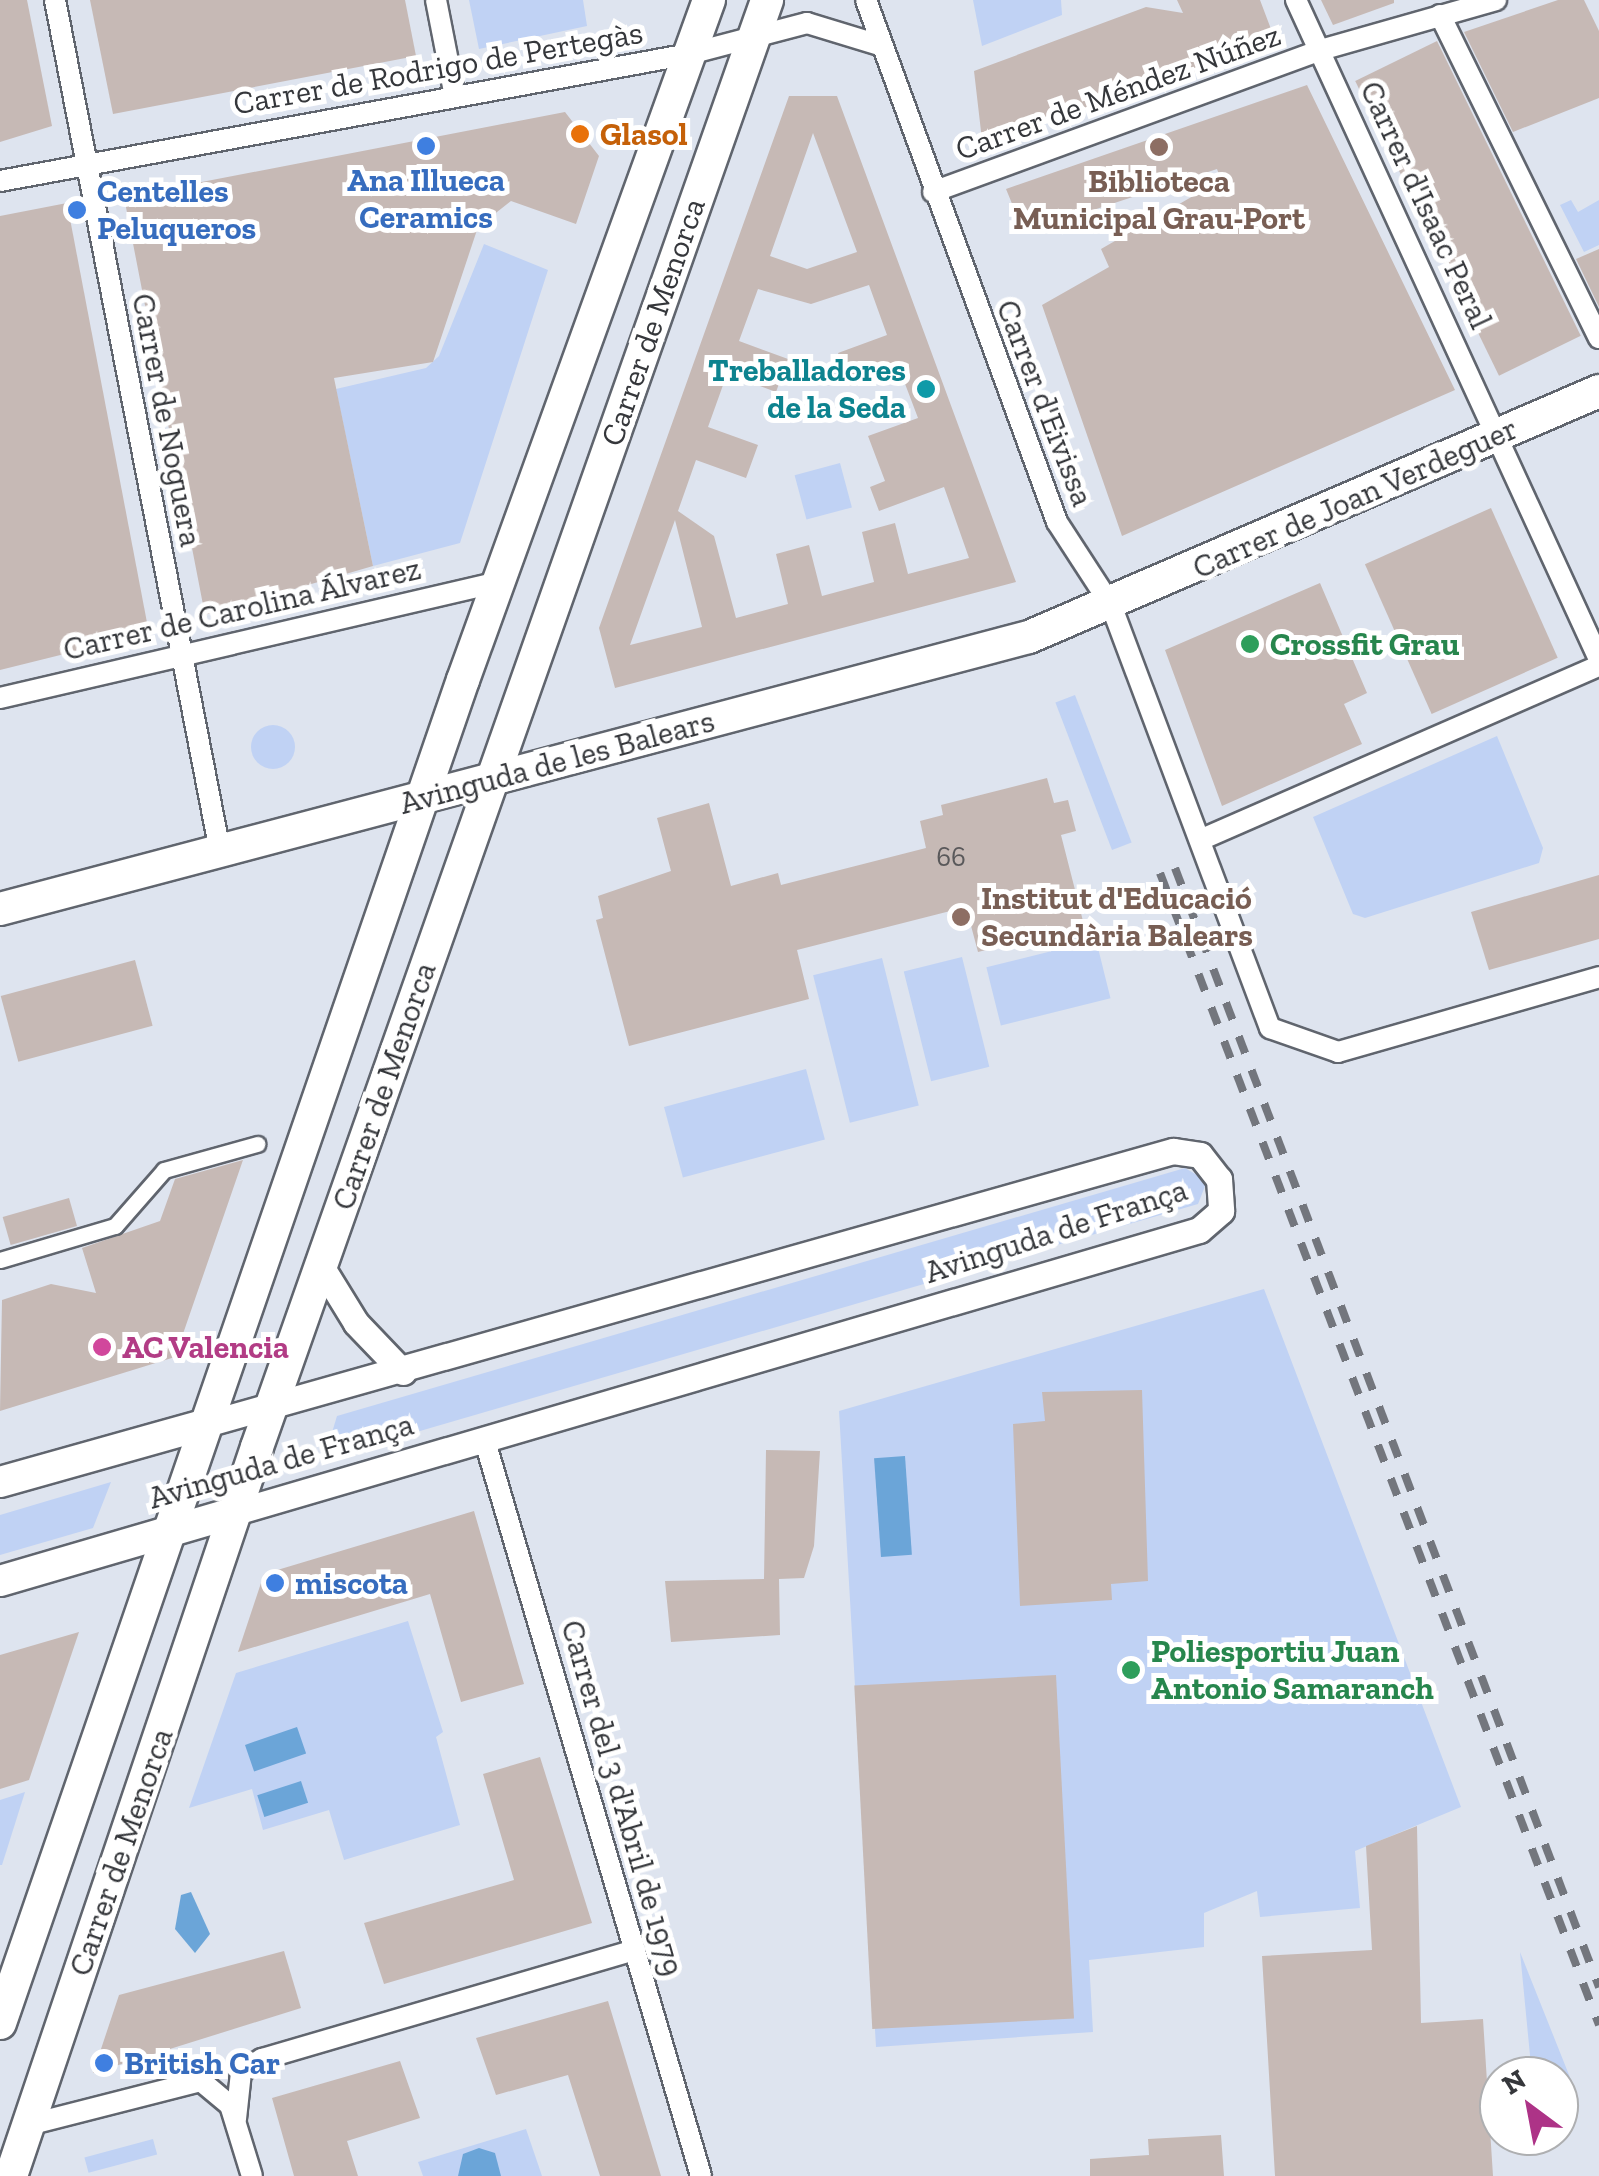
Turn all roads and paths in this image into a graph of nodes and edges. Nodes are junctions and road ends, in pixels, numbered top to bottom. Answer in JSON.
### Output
{"nodes":[{"id":1,"x":56,"y":0,"type":"edge"},
{"id":2,"x":436,"y":0,"type":"edge"},
{"id":3,"x":709,"y":0,"type":"edge"},
{"id":4,"x":767,"y":0,"type":"edge"},
{"id":5,"x":866,"y":0,"type":"edge"},
{"id":6,"x":1296,"y":0,"type":"edge"},
{"id":7,"x":1496,"y":0,"type":"edge"},
{"id":8,"x":1440,"y":14,"type":"junction"},
{"id":9,"x":756,"y":34,"type":"junction"},
{"id":10,"x":882,"y":46,"type":"junction"},
{"id":11,"x":1321,"y":50,"type":"junction"},
{"id":12,"x":689,"y":54,"type":"junction"},
{"id":13,"x":454,"y":92,"type":"junction"},
{"id":14,"x":87,"y":164,"type":"junction"},
{"id":15,"x":0,"y":181,"type":"edge"},
{"id":16,"x":933,"y":192,"type":"junction"},
{"id":17,"x":1599,"y":338,"type":"edge"},
{"id":18,"x":1599,"y":391,"type":"edge"},
{"id":19,"x":1500,"y":435,"type":"junction"},
{"id":20,"x":498,"y":582,"type":"junction"},
{"id":21,"x":1111,"y":605,"type":"junction"},
{"id":22,"x":182,"y":652,"type":"junction"},
{"id":23,"x":1599,"y":663,"type":"edge"},
{"id":24,"x":0,"y":698,"type":"edge"},
{"id":25,"x":490,"y":783,"type":"junction"},
{"id":26,"x":424,"y":798,"type":"junction"},
{"id":27,"x":1200,"y":840,"type":"junction"},
{"id":28,"x":220,"y":851,"type":"junction"},
{"id":29,"x":0,"y":909,"type":"edge"},
{"id":30,"x":1599,"y":977,"type":"edge"},
{"id":31,"x":257,"y":1144,"type":"dead end"},
{"id":32,"x":0,"y":1260,"type":"edge"},
{"id":33,"x":321,"y":1266,"type":"junction"},
{"id":34,"x":403,"y":1372,"type":"junction"},
{"id":35,"x":270,"y":1410,"type":"junction"},
{"id":36,"x":206,"y":1424,"type":"junction"},
{"id":37,"x":484,"y":1438,"type":"junction"},
{"id":38,"x":0,"y":1482,"type":"edge"},
{"id":39,"x":236,"y":1512,"type":"junction"},
{"id":40,"x":171,"y":1530,"type":"junction"},
{"id":41,"x":0,"y":1581,"type":"edge"},
{"id":42,"x":636,"y":1950,"type":"junction"},
{"id":43,"x":0,"y":2023,"type":"edge"},
{"id":44,"x":236,"y":2119,"type":"junction"},
{"id":45,"x":28,"y":2125,"type":"junction"},
{"id":46,"x":11,"y":2176,"type":"edge"},
{"id":47,"x":252,"y":2176,"type":"edge"},
{"id":48,"x":701,"y":2176,"type":"edge"}],
"edges":[{"from":1,"to":14,"type":"street","name":"Carrer de Noguera"},
{"from":2,"to":13,"type":"street"},
{"from":3,"to":12,"type":"main road","name":"Carrer de Menorca"},
{"from":4,"to":9,"type":"main road","name":"Carrer de Menorca"},
{"from":5,"to":10,"type":"street","name":"Carrer d'Eivissa"},
{"from":6,"to":11,"type":"street","name":"Carrer d'Isaac Peral"},
{"from":7,"to":8,"type":"street","name":"Carrer de Méndez Núñez"},
{"from":8,"to":11,"type":"street","name":"Carrer de Méndez Núñez"},
{"from":8,"to":17,"type":"street"},
{"from":9,"to":10,"type":"street","name":"Carrer de Rodrigo de Pertegàs"},
{"from":9,"to":12,"type":"street","name":"Carrer de Rodrigo de Pertegàs"},
{"from":9,"to":25,"type":"main road","name":"Carrer de Menorca"},
{"from":10,"to":16,"type":"street","name":"Carrer d'Eivissa"},
{"from":11,"to":16,"type":"street","name":"Carrer de Méndez Núñez"},
{"from":11,"to":19,"type":"street","name":"Carrer d'Isaac Peral"},
{"from":12,"to":13,"type":"street","name":"Carrer de Rodrigo de Pertegàs"},
{"from":12,"to":20,"type":"main road","name":"Carrer de Menorca"},
{"from":13,"to":14,"type":"street","name":"Carrer de Rodrigo de Pertegàs"},
{"from":14,"to":15,"type":"street","name":"Carrer de Rodrigo de Pertegàs"},
{"from":14,"to":22,"type":"street","name":"Carrer de Noguera"},
{"from":16,"to":21,"type":"street","name":"Carrer d'Eivissa"},
{"from":18,"to":19,"type":"main road","name":"Carrer de Joan Verdeguer"},
{"from":19,"to":21,"type":"main road","name":"Carrer de Joan Verdeguer"},
{"from":19,"to":23,"type":"street","name":"Carrer d'Isaac Peral"},
{"from":20,"to":22,"type":"street","name":"Carrer de Carolina Álvarez"},
{"from":20,"to":26,"type":"main road","name":"Carrer de Menorca"},
{"from":21,"to":25,"type":"main road","name":"Avinguda de les Balears"},
{"from":21,"to":27,"type":"street","name":"Carrer d'Eivissa"},
{"from":22,"to":24,"type":"street","name":"Carrer de Carolina Álvarez"},
{"from":22,"to":28,"type":"street","name":"Carrer de Noguera"},
{"from":23,"to":27,"type":"street"},
{"from":25,"to":26,"type":"main road","name":"Avinguda de les Balears"},
{"from":25,"to":33,"type":"main road","name":"Carrer de Menorca"},
{"from":26,"to":28,"type":"main road","name":"Avinguda de les Balears"},
{"from":26,"to":36,"type":"main road","name":"Carrer de Menorca"},
{"from":27,"to":30,"type":"street","name":"Carrer d'Eivissa"},
{"from":28,"to":29,"type":"main road","name":"Avinguda de les Balears"},
{"from":31,"to":32,"type":"street"},
{"from":33,"to":34,"type":"street"},
{"from":33,"to":35,"type":"main road","name":"Carrer de Menorca"},
{"from":34,"to":35,"type":"street","name":"Avinguda de França"},
{"from":34,"to":37,"type":"street","name":"Avinguda de França"},
{"from":35,"to":36,"type":"street","name":"Avinguda de França"},
{"from":35,"to":39,"type":"main road","name":"Carrer de Menorca"},
{"from":36,"to":38,"type":"main road","name":"Avinguda de França"},
{"from":36,"to":40,"type":"main road","name":"Carrer de Menorca"},
{"from":37,"to":39,"type":"street","name":"Avinguda de França"},
{"from":37,"to":42,"type":"street","name":"Carrer del 3 d'Abril de 1979"},
{"from":39,"to":40,"type":"main road","name":"Avinguda de França"},
{"from":39,"to":45,"type":"main road","name":"Carrer de Menorca"},
{"from":40,"to":41,"type":"main road","name":"Avinguda de França"},
{"from":40,"to":43,"type":"main road","name":"Carrer de Menorca"},
{"from":42,"to":44,"type":"street"},
{"from":42,"to":48,"type":"street","name":"Carrer del 3 d'Abril de 1979"},
{"from":44,"to":45,"type":"street"},
{"from":44,"to":47,"type":"street"},
{"from":45,"to":46,"type":"main road","name":"Carrer de Menorca"}]}
